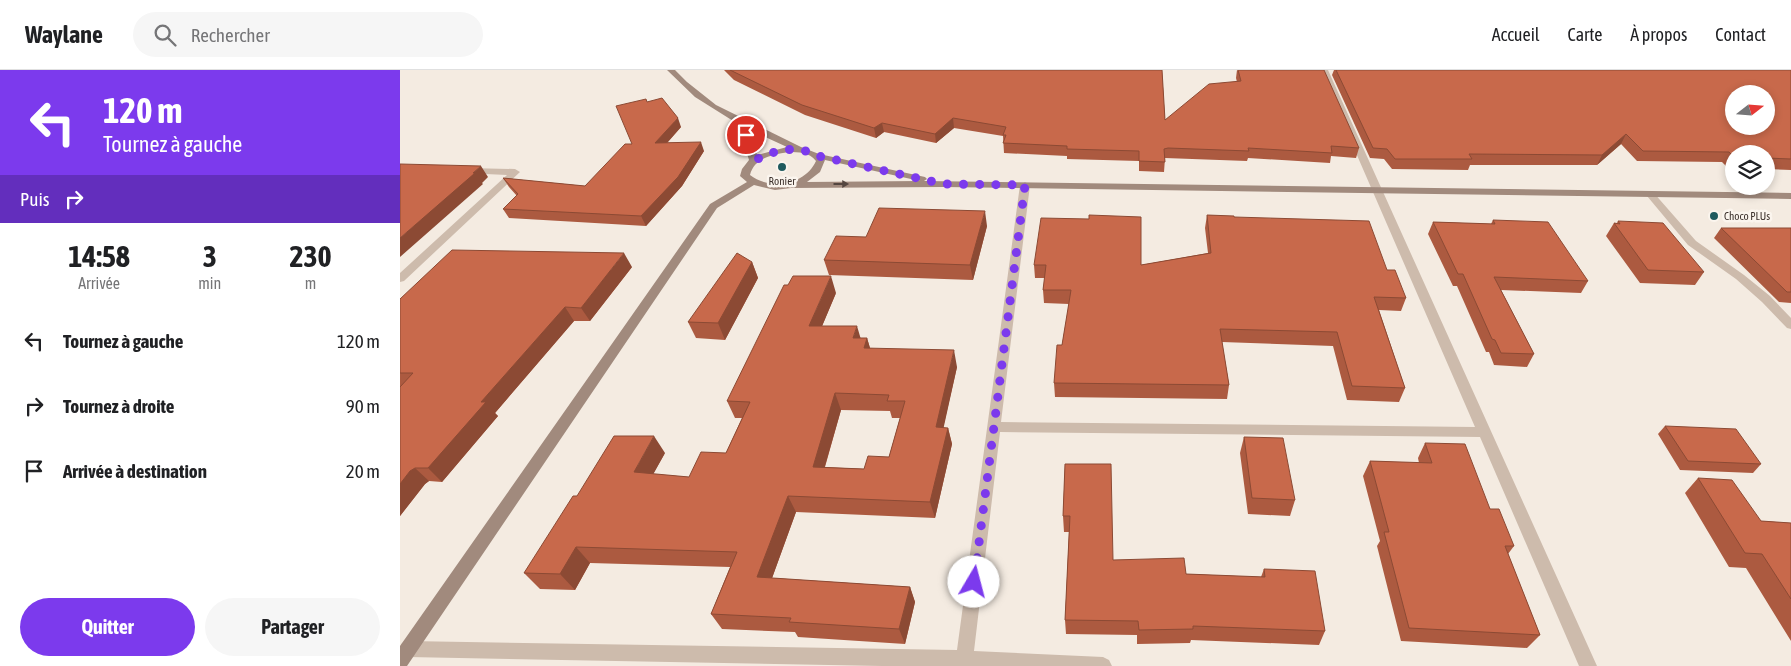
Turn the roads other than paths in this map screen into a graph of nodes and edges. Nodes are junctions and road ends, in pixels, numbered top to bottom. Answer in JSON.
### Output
{"nodes":[{"id":1,"x":671,"y":70,"type":"edge"},
{"id":2,"x":1324,"y":70,"type":"edge"},
{"id":3,"x":742,"y":122,"type":"junction"},
{"id":4,"x":800,"y":150,"type":"junction"},
{"id":5,"x":818,"y":156,"type":"junction"},
{"id":6,"x":754,"y":161,"type":"junction"},
{"id":7,"x":457,"y":171,"type":"edge"},
{"id":8,"x":751,"y":183,"type":"junction"},
{"id":9,"x":792,"y":184,"type":"junction"},
{"id":10,"x":944,"y":184,"type":"junction"},
{"id":11,"x":1025,"y":185,"type":"junction"},
{"id":12,"x":1379,"y":190,"type":"junction"},
{"id":13,"x":1650,"y":194,"type":"junction"},
{"id":14,"x":1791,"y":196,"type":"edge"},
{"id":15,"x":400,"y":279,"type":"edge"},
{"id":16,"x":1791,"y":325,"type":"edge"},
{"id":17,"x":995,"y":427,"type":"junction"},
{"id":18,"x":1485,"y":432,"type":"junction"},
{"id":19,"x":404,"y":655,"type":"edge"},
{"id":20,"x":966,"y":663,"type":"edge"},
{"id":21,"x":1103,"y":666,"type":"edge"},
{"id":22,"x":1588,"y":666,"type":"edge"}],
"edges":[{"from":1,"to":3,"type":"street"},
{"from":2,"to":12,"type":"street"},
{"from":3,"to":4,"type":"street"},
{"from":3,"to":6,"type":"street"},
{"from":4,"to":5,"type":"street"},
{"from":4,"to":6,"type":"street"},
{"from":5,"to":9,"type":"street"},
{"from":5,"to":10,"type":"street"},
{"from":6,"to":8,"type":"street"},
{"from":7,"to":15,"type":"street"},
{"from":8,"to":9,"type":"street"},
{"from":8,"to":19,"type":"street"},
{"from":9,"to":10,"type":"street","one_way":true},
{"from":10,"to":11,"type":"street"},
{"from":11,"to":12,"type":"street"},
{"from":11,"to":17,"type":"street"},
{"from":12,"to":13,"type":"street"},
{"from":12,"to":18,"type":"street"},
{"from":13,"to":14,"type":"street"},
{"from":13,"to":16,"type":"street"},
{"from":17,"to":18,"type":"street"},
{"from":17,"to":20,"type":"street"},
{"from":18,"to":22,"type":"street"},
{"from":19,"to":20,"type":"street"},
{"from":20,"to":21,"type":"street"}]}
